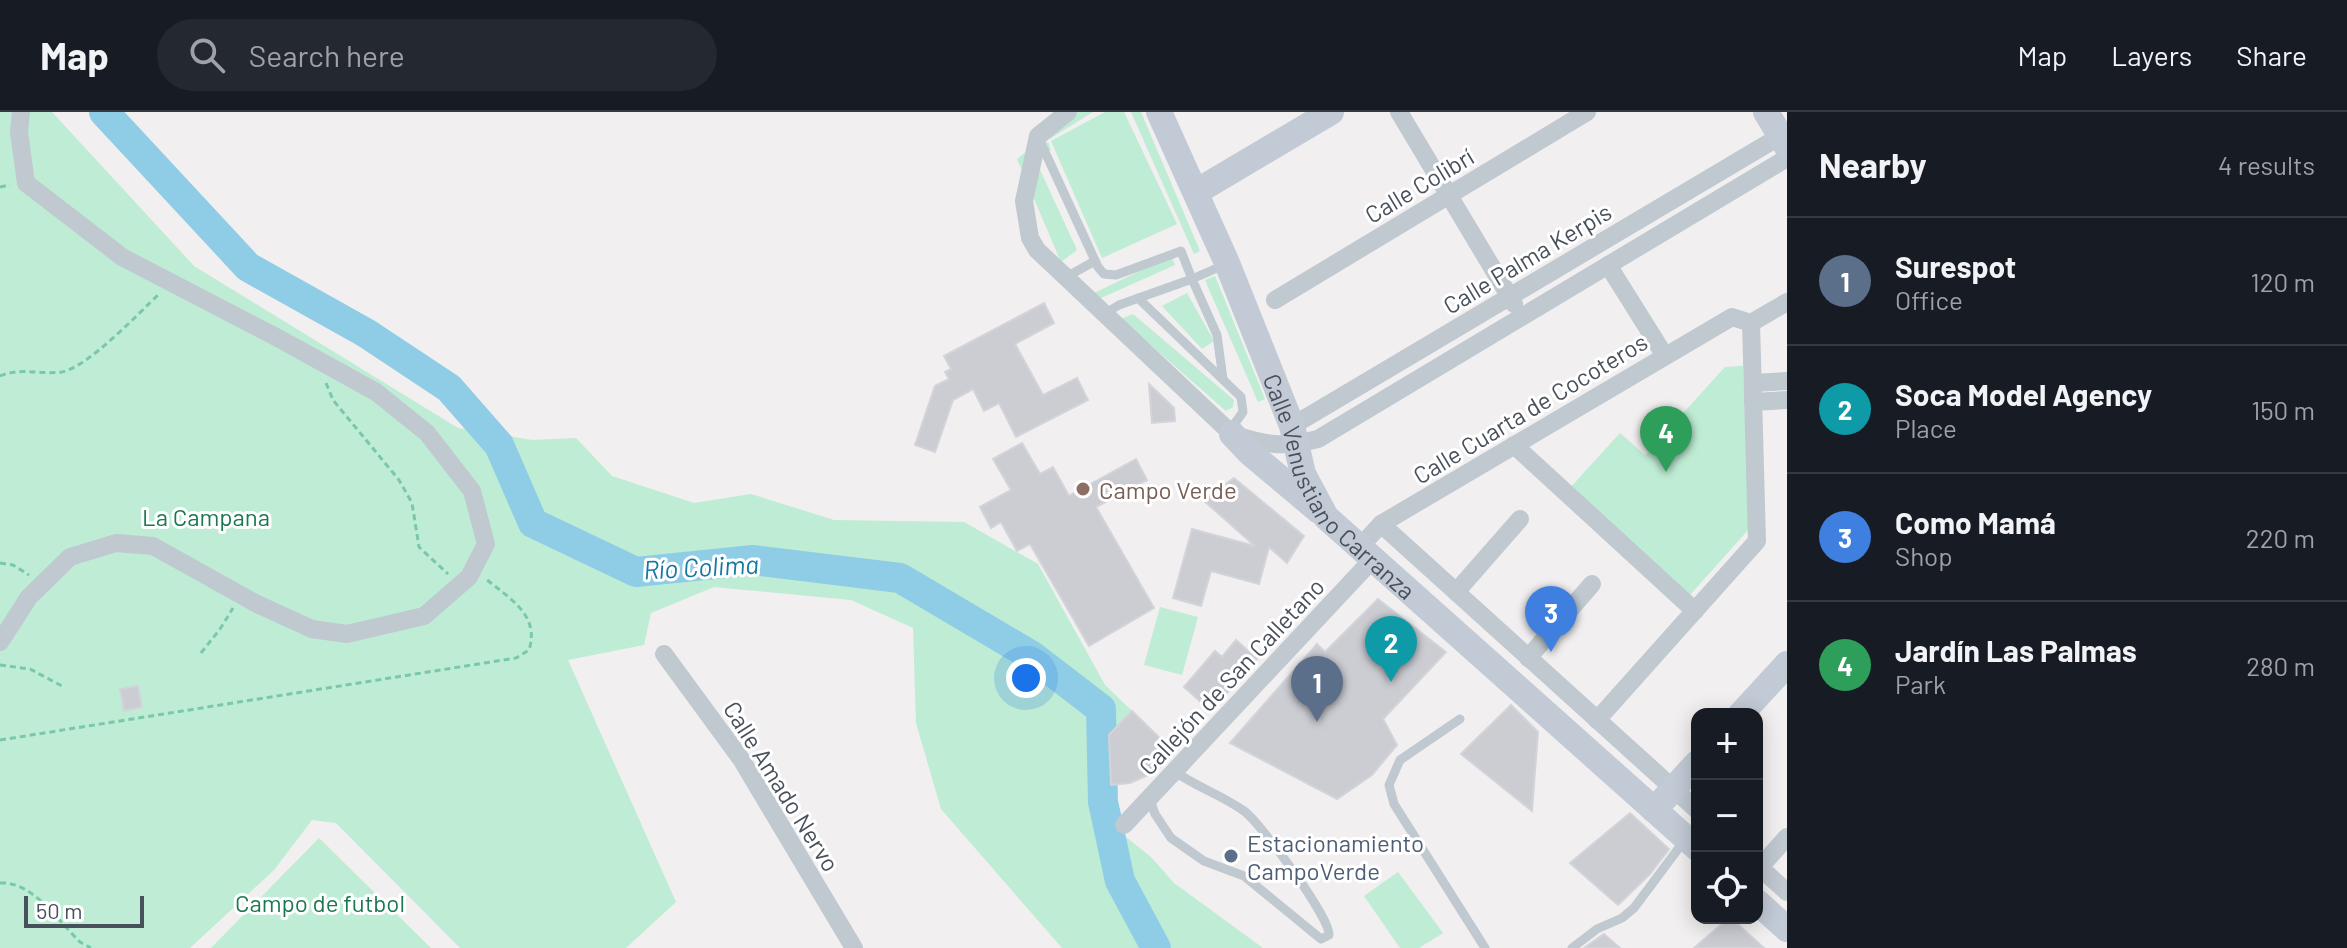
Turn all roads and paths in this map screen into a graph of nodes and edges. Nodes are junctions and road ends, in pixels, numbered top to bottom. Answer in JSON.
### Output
{"nodes":[{"id":1,"x":21,"y":112,"type":"edge"},
{"id":2,"x":1068,"y":112,"type":"edge"},
{"id":3,"x":1159,"y":112,"type":"edge"},
{"id":4,"x":1331,"y":112,"type":"edge"},
{"id":5,"x":1399,"y":112,"type":"edge"},
{"id":6,"x":1587,"y":112,"type":"edge"},
{"id":7,"x":1766,"y":112,"type":"edge"},
{"id":8,"x":1038,"y":136,"type":"junction"},
{"id":9,"x":1785,"y":143,"type":"edge"},
{"id":10,"x":1196,"y":192,"type":"junction"},
{"id":11,"x":1449,"y":195,"type":"junction"},
{"id":12,"x":1095,"y":261,"type":"junction"},
{"id":13,"x":1227,"y":263,"type":"junction"},
{"id":14,"x":1608,"y":265,"type":"junction"},
{"id":15,"x":1066,"y":277,"type":"junction"},
{"id":16,"x":1192,"y":279,"type":"junction"},
{"id":17,"x":171,"y":282,"type":"junction"},
{"id":18,"x":1510,"y":297,"type":"junction"},
{"id":19,"x":1138,"y":298,"type":"junction"},
{"id":20,"x":1275,"y":300,"type":"dead end"},
{"id":21,"x":1787,"y":302,"type":"edge"},
{"id":22,"x":1104,"y":314,"type":"junction"},
{"id":23,"x":1522,"y":317,"type":"junction"},
{"id":24,"x":1751,"y":323,"type":"junction"},
{"id":25,"x":1665,"y":356,"type":"junction"},
{"id":26,"x":315,"y":358,"type":"junction"},
{"id":27,"x":0,"y":376,"type":"edge"},
{"id":28,"x":1223,"y":379,"type":"junction"},
{"id":29,"x":1787,"y":381,"type":"edge"},
{"id":30,"x":1753,"y":383,"type":"junction"},
{"id":31,"x":1787,"y":400,"type":"edge"},
{"id":32,"x":1753,"y":402,"type":"junction"},
{"id":33,"x":1230,"y":433,"type":"junction"},
{"id":34,"x":1294,"y":435,"type":"junction"},
{"id":35,"x":1514,"y":445,"type":"junction"},
{"id":36,"x":1326,"y":517,"type":"junction"},
{"id":37,"x":1520,"y":519,"type":"dead end"},
{"id":38,"x":1381,"y":524,"type":"junction"},
{"id":39,"x":1366,"y":553,"type":"junction"},
{"id":40,"x":0,"y":563,"type":"edge"},
{"id":41,"x":474,"y":568,"type":"junction"},
{"id":42,"x":42,"y":584,"type":"junction"},
{"id":43,"x":1592,"y":584,"type":"dead end"},
{"id":44,"x":460,"y":585,"type":"junction"},
{"id":45,"x":1456,"y":592,"type":"junction"},
{"id":46,"x":241,"y":595,"type":"junction"},
{"id":47,"x":1695,"y":611,"type":"junction"},
{"id":48,"x":0,"y":642,"type":"edge"},
{"id":49,"x":201,"y":653,"type":"dead end"},
{"id":50,"x":664,"y":654,"type":"dead end"},
{"id":51,"x":1528,"y":658,"type":"junction"},
{"id":52,"x":1787,"y":664,"type":"edge"},
{"id":53,"x":0,"y":665,"type":"edge"},
{"id":54,"x":1787,"y":681,"type":"edge"},
{"id":55,"x":62,"y":686,"type":"dead end"},
{"id":56,"x":1747,"y":708,"type":"edge"},
{"id":57,"x":1763,"y":708,"type":"edge"},
{"id":58,"x":1460,"y":719,"type":"dead end"},
{"id":59,"x":1597,"y":720,"type":"junction"},
{"id":60,"x":0,"y":740,"type":"edge"},
{"id":61,"x":1174,"y":771,"type":"junction"},
{"id":62,"x":1687,"y":794,"type":"edge"},
{"id":63,"x":1149,"y":797,"type":"junction"},
{"id":64,"x":1659,"y":814,"type":"junction"},
{"id":65,"x":1124,"y":825,"type":"dead end"},
{"id":66,"x":1787,"y":837,"type":"edge"},
{"id":67,"x":1691,"y":843,"type":"edge"},
{"id":68,"x":1691,"y":845,"type":"edge"},
{"id":69,"x":1763,"y":861,"type":"edge"},
{"id":70,"x":1763,"y":870,"type":"edge"},
{"id":71,"x":0,"y":883,"type":"edge"},
{"id":72,"x":1787,"y":892,"type":"edge"},
{"id":73,"x":1763,"y":907,"type":"edge"},
{"id":74,"x":1787,"y":929,"type":"edge"},
{"id":75,"x":91,"y":948,"type":"edge"},
{"id":76,"x":854,"y":948,"type":"edge"},
{"id":77,"x":1485,"y":948,"type":"edge"},
{"id":78,"x":1572,"y":948,"type":"edge"}],
"edges":[{"from":1,"to":17,"type":"street"},
{"from":2,"to":8,"type":"street"},
{"from":3,"to":10,"type":"street","name":"Calle Venustiano Carranza"},
{"from":4,"to":10,"type":"street"},
{"from":5,"to":11,"type":"street"},
{"from":6,"to":11,"type":"street","name":"Calle Colibrí"},
{"from":7,"to":9,"type":"street"},
{"from":8,"to":12,"type":"lane"},
{"from":8,"to":15,"type":"street"},
{"from":9,"to":14,"type":"street","name":"Calle Palma Kerpis"},
{"from":9,"to":18,"type":"street","name":"Calle Palma Kerpis"},
{"from":10,"to":13,"type":"street","name":"Calle Venustiano Carranza"},
{"from":11,"to":18,"type":"street"},
{"from":11,"to":20,"type":"street","name":"Calle Colibrí"},
{"from":12,"to":15,"type":"lane"},
{"from":12,"to":16,"type":"lane"},
{"from":13,"to":16,"type":"lane"},
{"from":13,"to":34,"type":"street","name":"Calle Venustiano Carranza"},
{"from":14,"to":23,"type":"street","name":"Calle Palma Kerpis"},
{"from":14,"to":25,"type":"street"},
{"from":15,"to":22,"type":"street"},
{"from":16,"to":19,"type":"lane"},
{"from":16,"to":28,"type":"lane"},
{"from":17,"to":26,"type":"street"},
{"from":17,"to":27,"type":"path"},
{"from":18,"to":23,"type":"street"},
{"from":18,"to":34,"type":"street","name":"Calle Palma Kerpis"},
{"from":19,"to":22,"type":"lane"},
{"from":19,"to":28,"type":"lane"},
{"from":21,"to":24,"type":"street"},
{"from":22,"to":33,"type":"street"},
{"from":23,"to":34,"type":"street","name":"Calle Palma Kerpis"},
{"from":24,"to":25,"type":"street","name":"Calle Cuarta de Cocoteros"},
{"from":24,"to":30,"type":"street"},
{"from":25,"to":35,"type":"street","name":"Calle Cuarta de Cocoteros"},
{"from":26,"to":41,"type":"street"},
{"from":26,"to":44,"type":"path"},
{"from":28,"to":33,"type":"lane"},
{"from":29,"to":30,"type":"street"},
{"from":30,"to":32,"type":"street"},
{"from":31,"to":32,"type":"street"},
{"from":32,"to":47,"type":"street"},
{"from":33,"to":34,"type":"street"},
{"from":33,"to":36,"type":"street"},
{"from":34,"to":36,"type":"street","name":"Calle Venustiano Carranza"},
{"from":35,"to":38,"type":"street","name":"Calle Cuarta de Cocoteros"},
{"from":35,"to":47,"type":"street"},
{"from":36,"to":39,"type":"street","name":"Calle Venustiano Carranza"},
{"from":37,"to":45,"type":"street"},
{"from":38,"to":39,"type":"street","name":"Calle Cuarta de Cocoteros"},
{"from":38,"to":45,"type":"street","name":"Calle Venustiano Carranza"},
{"from":39,"to":61,"type":"street","name":"Callejón de San Calletano"},
{"from":39,"to":64,"type":"street","name":"Calle Venustiano Carranza"},
{"from":40,"to":42,"type":"path"},
{"from":41,"to":44,"type":"street"},
{"from":41,"to":60,"type":"path"},
{"from":42,"to":46,"type":"street"},
{"from":42,"to":48,"type":"street"},
{"from":43,"to":51,"type":"street"},
{"from":44,"to":46,"type":"street"},
{"from":45,"to":51,"type":"street","name":"Calle Venustiano Carranza"},
{"from":46,"to":49,"type":"path"},
{"from":47,"to":59,"type":"street"},
{"from":50,"to":76,"type":"street","name":"Calle Amado Nervo"},
{"from":51,"to":59,"type":"street","name":"Calle Venustiano Carranza"},
{"from":52,"to":56,"type":"street"},
{"from":53,"to":55,"type":"path"},
{"from":54,"to":57,"type":"street"},
{"from":58,"to":77,"type":"lane"},
{"from":59,"to":62,"type":"street","name":"Calle Venustiano Carranza"},
{"from":61,"to":63,"type":"street","name":"Callejón de San Calletano"},
{"from":61,"to":63,"type":"lane"},
{"from":62,"to":64,"type":"street"},
{"from":63,"to":65,"type":"street","name":"Callejón de San Calletano"},
{"from":64,"to":67,"type":"street","name":"Calle Venustiano Carranza"},
{"from":66,"to":69,"type":"street"},
{"from":68,"to":78,"type":"lane"},
{"from":70,"to":72,"type":"street"},
{"from":71,"to":75,"type":"path"},
{"from":73,"to":74,"type":"street"}]}
